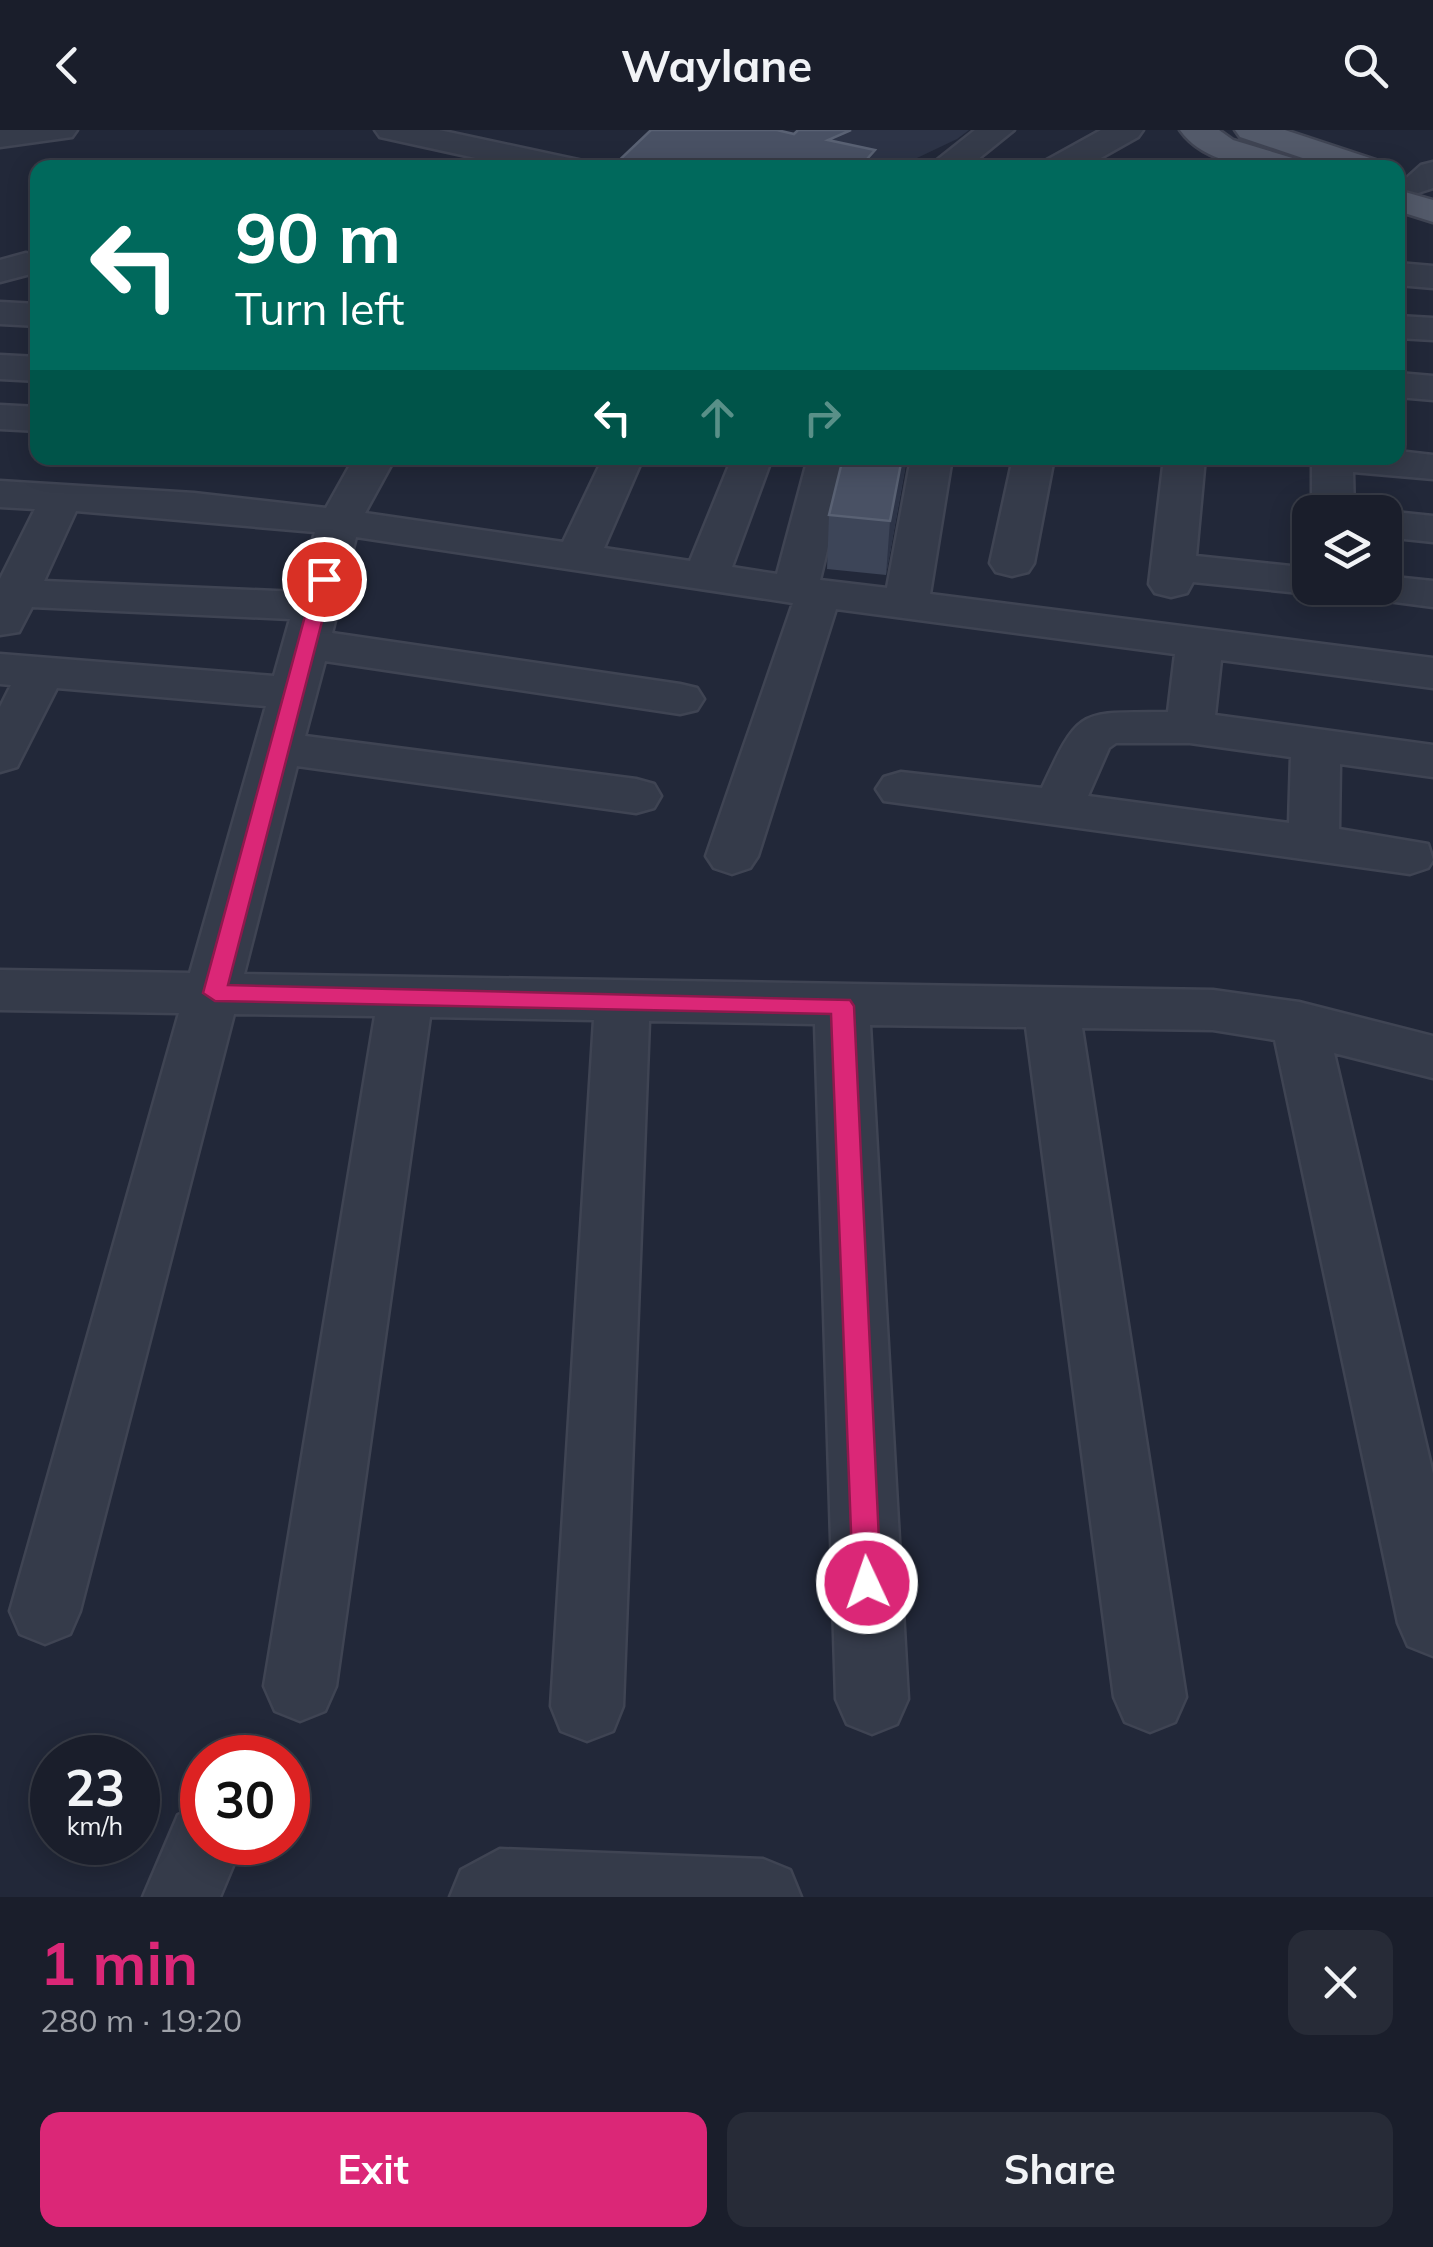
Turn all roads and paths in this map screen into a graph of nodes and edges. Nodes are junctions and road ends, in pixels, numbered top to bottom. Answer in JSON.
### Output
{"nodes":[{"id":1,"x":60,"y":130,"type":"edge"},
{"id":2,"x":392,"y":130,"type":"edge"},
{"id":3,"x":997,"y":130,"type":"edge"},
{"id":4,"x":1126,"y":130,"type":"edge"},
{"id":5,"x":1197,"y":130,"type":"edge"},
{"id":6,"x":1252,"y":130,"type":"edge"},
{"id":7,"x":0,"y":137,"type":"edge"},
{"id":8,"x":533,"y":160,"type":"edge"},
{"id":9,"x":955,"y":160,"type":"edge"},
{"id":10,"x":1071,"y":160,"type":"edge"},
{"id":11,"x":1264,"y":160,"type":"edge"},
{"id":12,"x":1343,"y":160,"type":"edge"},
{"id":13,"x":1405,"y":274,"type":"edge"},
{"id":14,"x":1433,"y":276,"type":"edge"},
{"id":15,"x":0,"y":313,"type":"edge"},
{"id":16,"x":30,"y":315,"type":"edge"},
{"id":17,"x":1405,"y":328,"type":"edge"},
{"id":18,"x":1433,"y":330,"type":"edge"},
{"id":19,"x":0,"y":366,"type":"edge"},
{"id":20,"x":30,"y":368,"type":"edge"},
{"id":21,"x":1405,"y":386,"type":"edge"},
{"id":22,"x":1433,"y":388,"type":"edge"},
{"id":23,"x":0,"y":417,"type":"edge"},
{"id":24,"x":30,"y":419,"type":"edge"},
{"id":25,"x":1405,"y":464,"type":"edge"},
{"id":26,"x":370,"y":465,"type":"edge"},
{"id":27,"x":620,"y":465,"type":"edge"},
{"id":28,"x":749,"y":465,"type":"edge"},
{"id":29,"x":829,"y":465,"type":"edge"},
{"id":30,"x":931,"y":465,"type":"edge"},
{"id":31,"x":1032,"y":465,"type":"edge"},
{"id":32,"x":1183,"y":465,"type":"edge"},
{"id":33,"x":1333,"y":465,"type":"edge"},
{"id":34,"x":1433,"y":467,"type":"edge"},
{"id":35,"x":36,"y":486,"type":"edge"},
{"id":36,"x":1333,"y":495,"type":"edge"},
{"id":37,"x":339,"y":522,"type":"junction"},
{"id":38,"x":1402,"y":526,"type":"edge"},
{"id":39,"x":1433,"y":529,"type":"edge"},
{"id":40,"x":578,"y":557,"type":"junction"},
{"id":41,"x":1012,"y":563,"type":"dead end"},
{"id":42,"x":706,"y":577,"type":"junction"},
{"id":43,"x":1292,"y":580,"type":"edge"},
{"id":44,"x":807,"y":591,"type":"junction"},
{"id":45,"x":1402,"y":591,"type":"edge"},
{"id":46,"x":1433,"y":594,"type":"edge"},
{"id":47,"x":906,"y":604,"type":"junction"},
{"id":48,"x":6,"y":605,"type":"edge"},
{"id":49,"x":312,"y":626,"type":"junction"},
{"id":50,"x":1200,"y":641,"type":"junction"},
{"id":51,"x":20,"y":671,"type":"edge"},
{"id":52,"x":1433,"y":673,"type":"edge"},
{"id":53,"x":294,"y":693,"type":"junction"},
{"id":54,"x":680,"y":699,"type":"dead end"},
{"id":55,"x":1190,"y":728,"type":"junction"},
{"id":56,"x":1316,"y":746,"type":"junction"},
{"id":57,"x":280,"y":748,"type":"junction"},
{"id":58,"x":0,"y":756,"type":"edge"},
{"id":59,"x":1433,"y":761,"type":"edge"},
{"id":60,"x":901,"y":788,"type":"dead end"},
{"id":61,"x":636,"y":796,"type":"dead end"},
{"id":62,"x":1036,"y":806,"type":"junction"},
{"id":63,"x":1314,"y":841,"type":"junction"},
{"id":64,"x":732,"y":856,"type":"dead end"},
{"id":65,"x":1410,"y":856,"type":"dead end"},
{"id":66,"x":0,"y":990,"type":"edge"},
{"id":67,"x":215,"y":993,"type":"junction"},
{"id":68,"x":406,"y":996,"type":"junction"},
{"id":69,"x":622,"y":1002,"type":"junction"},
{"id":70,"x":842,"y":1006,"type":"junction"},
{"id":71,"x":1051,"y":1008,"type":"junction"},
{"id":72,"x":1299,"y":1024,"type":"junction"},
{"id":73,"x":1433,"y":1055,"type":"edge"},
{"id":74,"x":46,"y":1611,"type":"dead end"},
{"id":75,"x":1433,"y":1623,"type":"edge"},
{"id":76,"x":300,"y":1686,"type":"dead end"},
{"id":77,"x":1150,"y":1697,"type":"dead end"},
{"id":78,"x":872,"y":1699,"type":"dead end"},
{"id":79,"x":587,"y":1706,"type":"dead end"},
{"id":80,"x":195,"y":1865,"type":"edge"},
{"id":81,"x":181,"y":1897,"type":"edge"},
{"id":82,"x":488,"y":1897,"type":"edge"},
{"id":83,"x":763,"y":1897,"type":"edge"}],
"edges":[{"from":1,"to":7,"type":"street"},
{"from":2,"to":8,"type":"street"},
{"from":3,"to":9,"type":"street"},
{"from":4,"to":10,"type":"street"},
{"from":5,"to":11,"type":"main road"},
{"from":6,"to":12,"type":"main road"},
{"from":13,"to":14,"type":"street"},
{"from":15,"to":16,"type":"street"},
{"from":17,"to":18,"type":"street"},
{"from":19,"to":20,"type":"street"},
{"from":21,"to":22,"type":"street"},
{"from":23,"to":24,"type":"street"},
{"from":25,"to":34,"type":"street"},
{"from":26,"to":37,"type":"street"},
{"from":27,"to":40,"type":"street"},
{"from":28,"to":42,"type":"street"},
{"from":29,"to":44,"type":"street"},
{"from":30,"to":47,"type":"street"},
{"from":31,"to":41,"type":"street"},
{"from":32,"to":43,"type":"street"},
{"from":33,"to":36,"type":"street"},
{"from":35,"to":37,"type":"street"},
{"from":35,"to":48,"type":"street"},
{"from":37,"to":40,"type":"street"},
{"from":37,"to":49,"type":"street"},
{"from":38,"to":39,"type":"street"},
{"from":40,"to":42,"type":"street"},
{"from":42,"to":44,"type":"street"},
{"from":44,"to":47,"type":"street"},
{"from":44,"to":64,"type":"street"},
{"from":45,"to":46,"type":"street"},
{"from":47,"to":50,"type":"street"},
{"from":48,"to":49,"type":"street"},
{"from":49,"to":53,"type":"street"},
{"from":49,"to":54,"type":"street"},
{"from":50,"to":52,"type":"street"},
{"from":50,"to":55,"type":"street"},
{"from":51,"to":53,"type":"street"},
{"from":51,"to":58,"type":"street"},
{"from":53,"to":57,"type":"street"},
{"from":55,"to":56,"type":"street"},
{"from":55,"to":62,"type":"street"},
{"from":56,"to":59,"type":"street"},
{"from":56,"to":63,"type":"street"},
{"from":57,"to":61,"type":"street"},
{"from":57,"to":67,"type":"street"},
{"from":60,"to":62,"type":"street"},
{"from":62,"to":63,"type":"street"},
{"from":63,"to":65,"type":"street"},
{"from":66,"to":67,"type":"street"},
{"from":67,"to":68,"type":"street"},
{"from":67,"to":74,"type":"street"},
{"from":68,"to":69,"type":"street"},
{"from":68,"to":76,"type":"street"},
{"from":69,"to":70,"type":"street"},
{"from":69,"to":79,"type":"street"},
{"from":70,"to":71,"type":"street"},
{"from":70,"to":78,"type":"street"},
{"from":71,"to":72,"type":"street"},
{"from":71,"to":77,"type":"street"},
{"from":72,"to":73,"type":"street"},
{"from":72,"to":75,"type":"street"},
{"from":80,"to":81,"type":"street"},
{"from":82,"to":83,"type":"street"}]}
